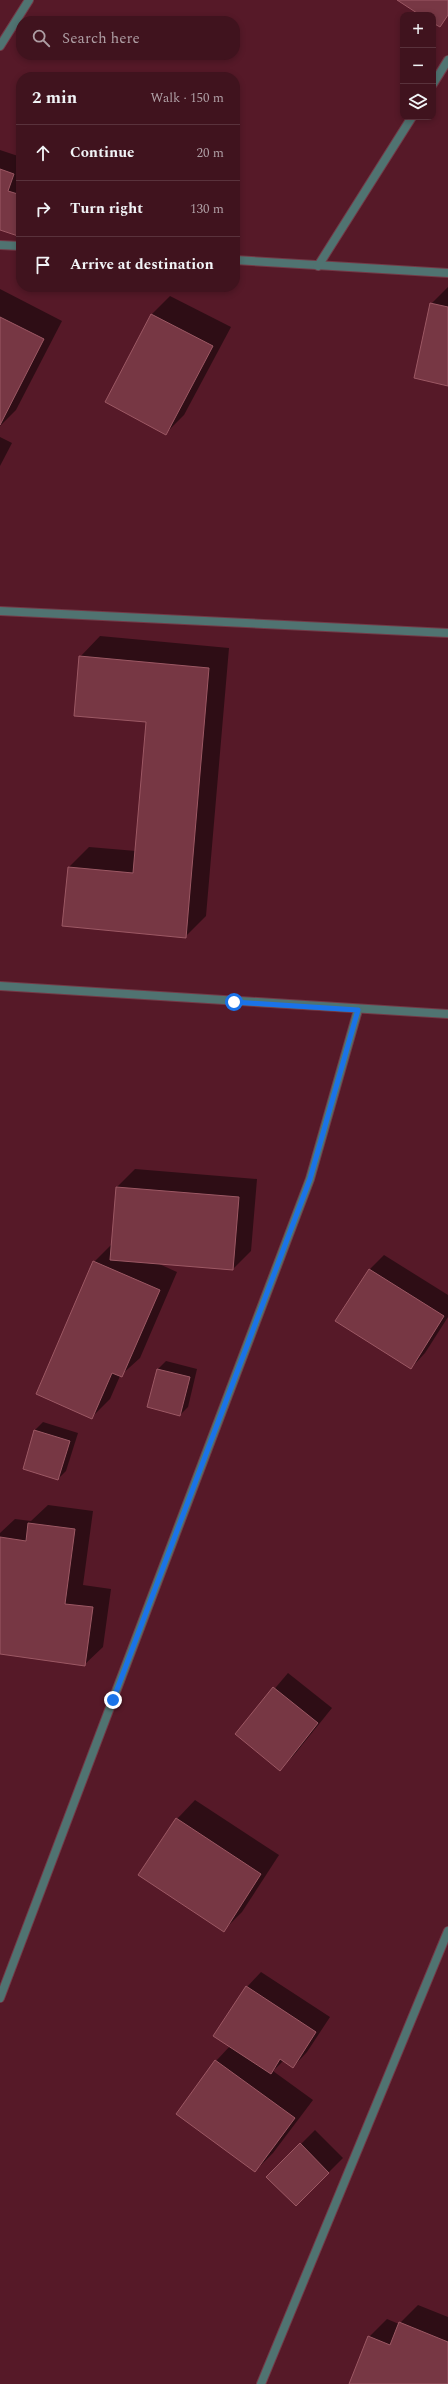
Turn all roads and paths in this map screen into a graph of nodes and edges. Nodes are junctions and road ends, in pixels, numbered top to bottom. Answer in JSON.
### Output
{"nodes":[{"id":1,"x":29,"y":0,"type":"edge"},
{"id":2,"x":19,"y":16,"type":"edge"},
{"id":3,"x":16,"y":21,"type":"edge"},
{"id":4,"x":0,"y":46,"type":"edge"},
{"id":5,"x":448,"y":60,"type":"edge"},
{"id":6,"x":436,"y":79,"type":"edge"},
{"id":7,"x":410,"y":120,"type":"edge"},
{"id":8,"x":0,"y":245,"type":"edge"},
{"id":9,"x":16,"y":246,"type":"edge"},
{"id":10,"x":240,"y":260,"type":"edge"},
{"id":11,"x":318,"y":266,"type":"junction"},
{"id":12,"x":448,"y":273,"type":"edge"},
{"id":13,"x":0,"y":610,"type":"edge"},
{"id":14,"x":448,"y":633,"type":"edge"},
{"id":15,"x":0,"y":986,"type":"edge"},
{"id":16,"x":358,"y":1010,"type":"junction"},
{"id":17,"x":448,"y":1014,"type":"edge"},
{"id":18,"x":448,"y":1931,"type":"edge"},
{"id":19,"x":0,"y":1998,"type":"edge"},
{"id":20,"x":262,"y":2384,"type":"edge"}],
"edges":[{"from":1,"to":2,"type":"street"},
{"from":3,"to":4,"type":"street"},
{"from":5,"to":6,"type":"street"},
{"from":7,"to":11,"type":"street"},
{"from":8,"to":9,"type":"street"},
{"from":10,"to":11,"type":"street"},
{"from":11,"to":12,"type":"street"},
{"from":13,"to":14,"type":"street"},
{"from":15,"to":16,"type":"street"},
{"from":16,"to":17,"type":"street"},
{"from":16,"to":19,"type":"street"},
{"from":18,"to":20,"type":"street"}]}
